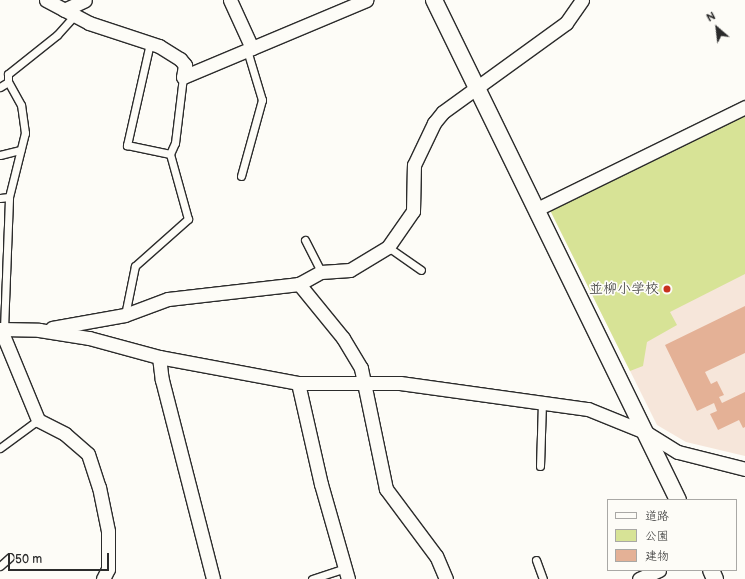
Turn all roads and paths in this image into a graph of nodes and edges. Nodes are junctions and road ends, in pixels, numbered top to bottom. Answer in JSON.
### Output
{"nodes":[{"id":1,"x":46,"y":0,"type":"edge"},
{"id":2,"x":85,"y":0,"type":"edge"},
{"id":3,"x":230,"y":0,"type":"edge"},
{"id":4,"x":366,"y":0,"type":"edge"},
{"id":5,"x":434,"y":0,"type":"edge"},
{"id":6,"x":582,"y":0,"type":"edge"},
{"id":7,"x":69,"y":13,"type":"junction"},
{"id":8,"x":150,"y":43,"type":"junction"},
{"id":9,"x":249,"y":49,"type":"junction"},
{"id":10,"x":183,"y":77,"type":"junction"},
{"id":11,"x":8,"y":82,"type":"junction"},
{"id":12,"x":0,"y":87,"type":"edge"},
{"id":13,"x":476,"y":88,"type":"junction"},
{"id":14,"x":745,"y":107,"type":"edge"},
{"id":15,"x":20,"y":150,"type":"junction"},
{"id":16,"x":170,"y":154,"type":"junction"},
{"id":17,"x":0,"y":155,"type":"edge"},
{"id":18,"x":242,"y":176,"type":"dead end"},
{"id":19,"x":9,"y":197,"type":"junction"},
{"id":20,"x":0,"y":198,"type":"edge"},
{"id":21,"x":537,"y":209,"type":"junction"},
{"id":22,"x":305,"y":240,"type":"dead end"},
{"id":23,"x":388,"y":247,"type":"junction"},
{"id":24,"x":421,"y":270,"type":"dead end"},
{"id":25,"x":321,"y":272,"type":"junction"},
{"id":26,"x":299,"y":284,"type":"junction"},
{"id":27,"x":125,"y":315,"type":"junction"},
{"id":28,"x":2,"y":329,"type":"edge"},
{"id":29,"x":39,"y":330,"type":"junction"},
{"id":30,"x":159,"y":357,"type":"junction"},
{"id":31,"x":298,"y":383,"type":"junction"},
{"id":32,"x":364,"y":385,"type":"junction"},
{"id":33,"x":542,"y":403,"type":"junction"},
{"id":34,"x":38,"y":420,"type":"junction"},
{"id":35,"x":647,"y":433,"type":"junction"},
{"id":36,"x":0,"y":448,"type":"edge"},
{"id":37,"x":540,"y":466,"type":"dead end"},
{"id":38,"x":745,"y":469,"type":"edge"},
{"id":39,"x":678,"y":499,"type":"edge"},
{"id":40,"x":10,"y":557,"type":"dead end"},
{"id":41,"x":536,"y":560,"type":"dead end"},
{"id":42,"x":0,"y":566,"type":"edge"},
{"id":43,"x":657,"y":571,"type":"edge"},
{"id":44,"x":347,"y":573,"type":"edge"},
{"id":45,"x":103,"y":579,"type":"edge"},
{"id":46,"x":213,"y":579,"type":"edge"},
{"id":47,"x":312,"y":579,"type":"edge"},
{"id":48,"x":446,"y":579,"type":"edge"},
{"id":49,"x":544,"y":579,"type":"edge"},
{"id":50,"x":639,"y":579,"type":"edge"}],
"edges":[{"from":1,"to":7,"type":"street"},
{"from":2,"to":7,"type":"street"},
{"from":3,"to":9,"type":"street"},
{"from":4,"to":9,"type":"street"},
{"from":5,"to":13,"type":"street"},
{"from":6,"to":13,"type":"street"},
{"from":7,"to":8,"type":"street"},
{"from":7,"to":11,"type":"lane"},
{"from":8,"to":10,"type":"street"},
{"from":8,"to":16,"type":"lane"},
{"from":9,"to":10,"type":"street"},
{"from":9,"to":18,"type":"lane"},
{"from":10,"to":16,"type":"lane"},
{"from":11,"to":12,"type":"lane"},
{"from":11,"to":15,"type":"lane"},
{"from":13,"to":21,"type":"street"},
{"from":13,"to":23,"type":"street"},
{"from":14,"to":21,"type":"street"},
{"from":15,"to":17,"type":"lane"},
{"from":15,"to":19,"type":"lane"},
{"from":16,"to":27,"type":"lane"},
{"from":19,"to":20,"type":"lane"},
{"from":19,"to":28,"type":"lane"},
{"from":21,"to":35,"type":"street"},
{"from":22,"to":25,"type":"lane"},
{"from":23,"to":24,"type":"lane"},
{"from":23,"to":25,"type":"street"},
{"from":25,"to":26,"type":"street"},
{"from":26,"to":27,"type":"street"},
{"from":26,"to":32,"type":"street"},
{"from":27,"to":29,"type":"street"},
{"from":28,"to":29,"type":"street"},
{"from":28,"to":34,"type":"street"},
{"from":29,"to":30,"type":"street"},
{"from":30,"to":31,"type":"street"},
{"from":30,"to":46,"type":"street"},
{"from":31,"to":32,"type":"street"},
{"from":31,"to":44,"type":"street"},
{"from":32,"to":33,"type":"street"},
{"from":32,"to":48,"type":"street"},
{"from":33,"to":35,"type":"street"},
{"from":33,"to":37,"type":"lane"},
{"from":34,"to":36,"type":"lane"},
{"from":34,"to":45,"type":"street"},
{"from":35,"to":38,"type":"street"},
{"from":35,"to":39,"type":"street"},
{"from":40,"to":42,"type":"lane"},
{"from":41,"to":49,"type":"lane"},
{"from":43,"to":50,"type":"street"},
{"from":44,"to":47,"type":"lane"}]}
